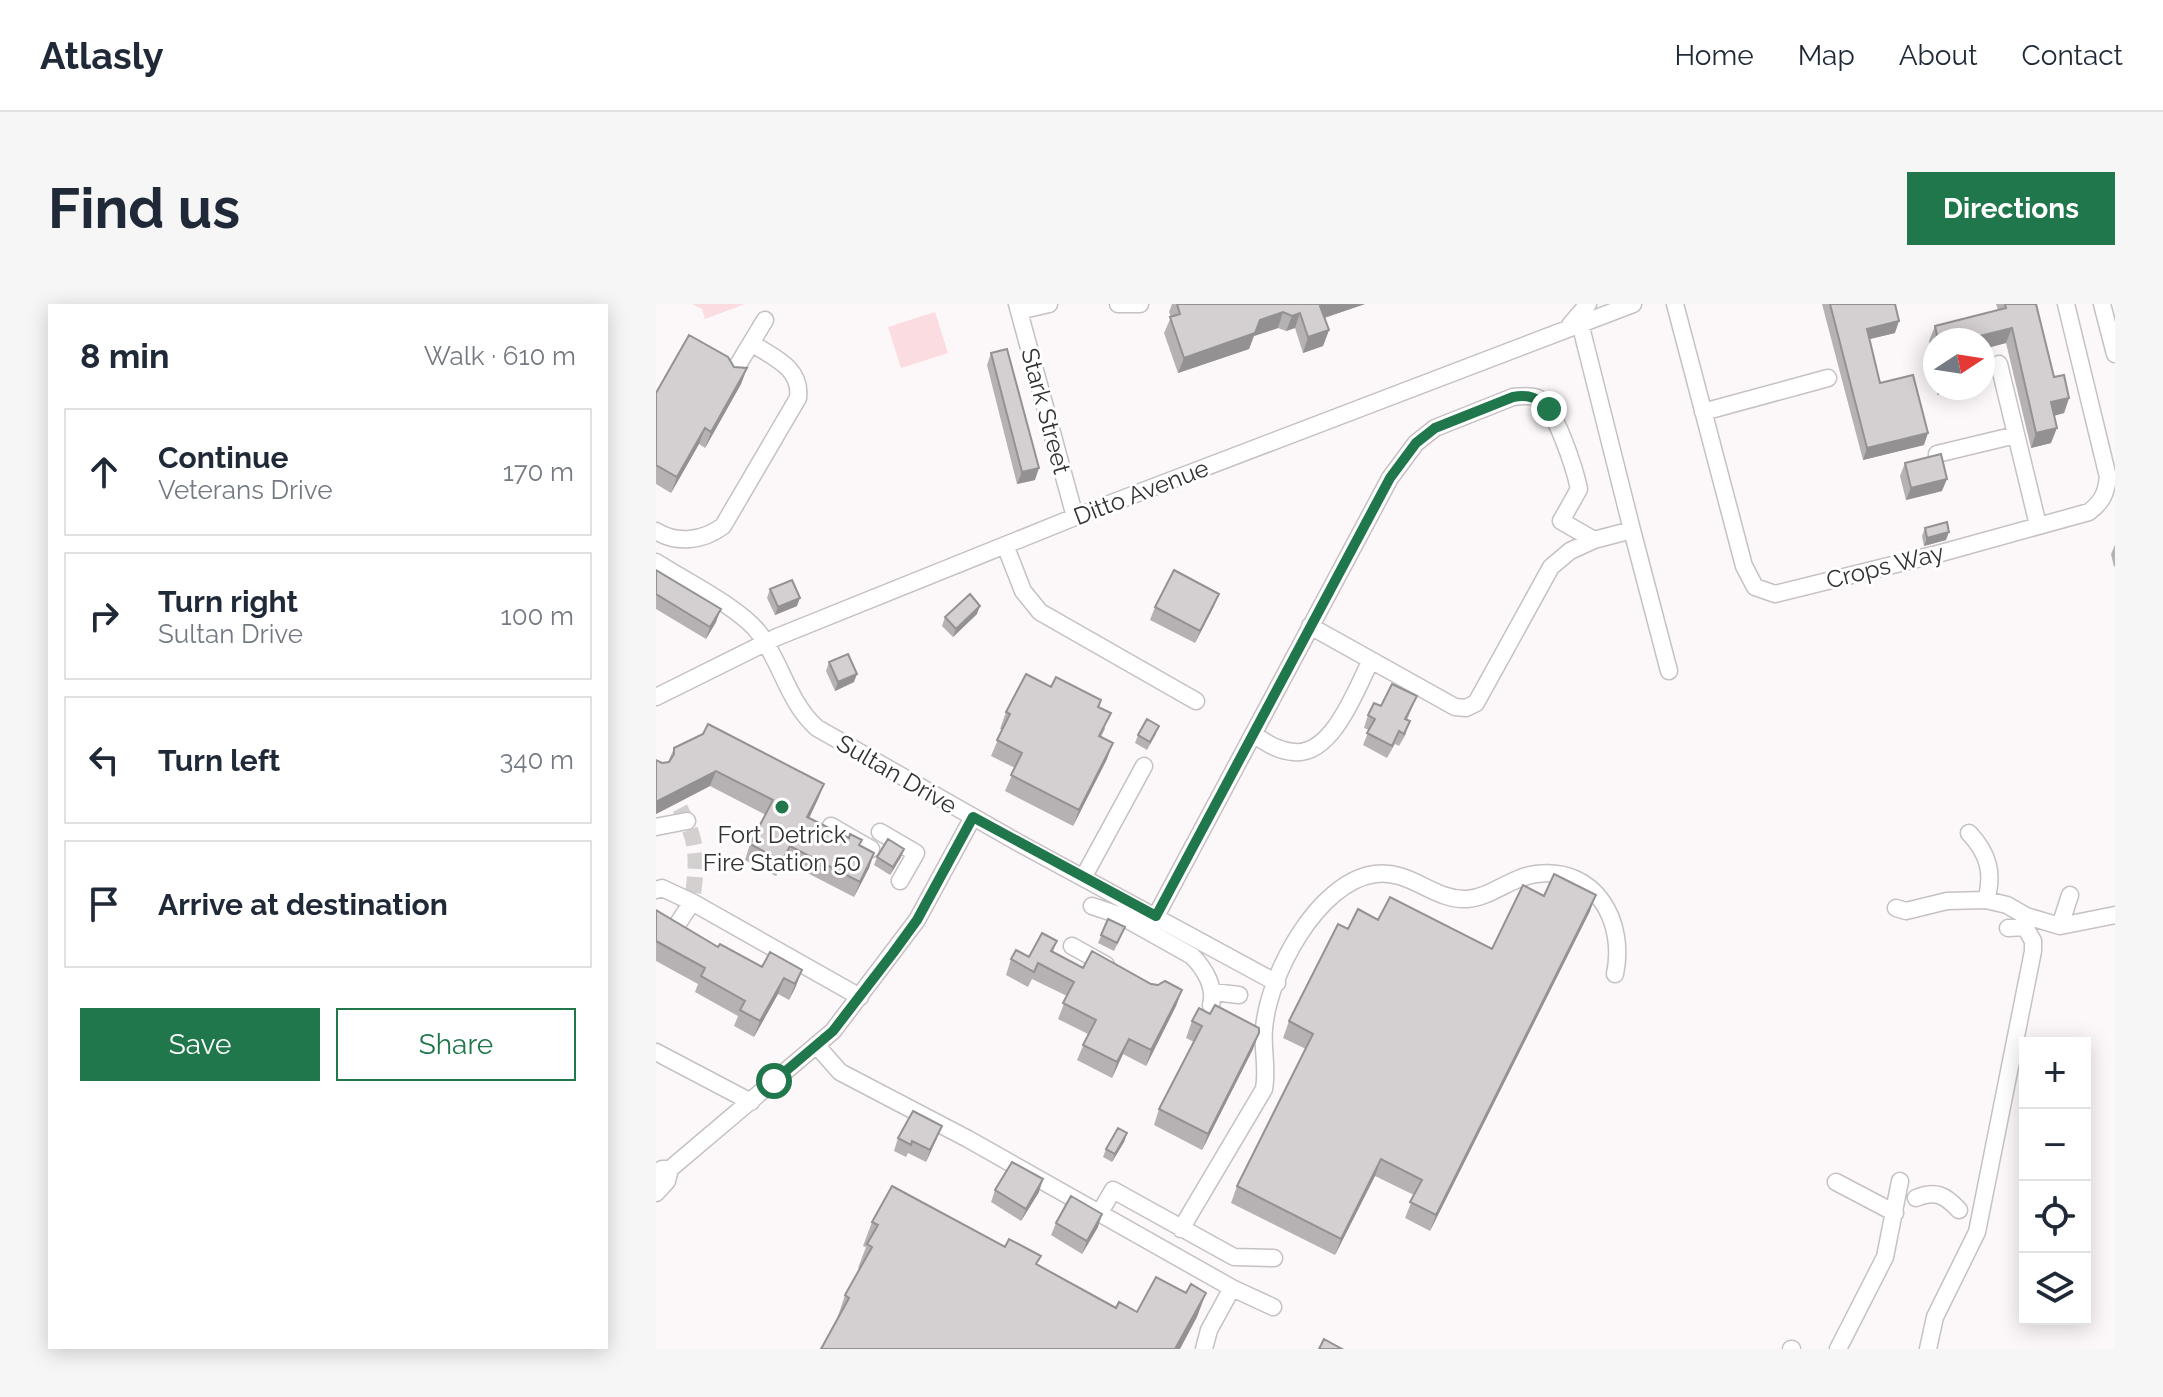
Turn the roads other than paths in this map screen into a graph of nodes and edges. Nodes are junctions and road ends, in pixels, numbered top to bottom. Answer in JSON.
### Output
{"nodes":[{"id":1,"x":1049,"y":304,"type":"edge"},
{"id":2,"x":1118,"y":304,"type":"edge"},
{"id":3,"x":1140,"y":304,"type":"edge"},
{"id":4,"x":1588,"y":304,"type":"edge"},
{"id":5,"x":1630,"y":304,"type":"edge"},
{"id":6,"x":1675,"y":304,"type":"edge"},
{"id":7,"x":2066,"y":304,"type":"edge"},
{"id":8,"x":2102,"y":304,"type":"edge"},
{"id":9,"x":1018,"y":307,"type":"edge"},
{"id":10,"x":765,"y":320,"type":"dead end"},
{"id":11,"x":1575,"y":325,"type":"junction"},
{"id":12,"x":751,"y":343,"type":"junction"},
{"id":13,"x":2115,"y":354,"type":"edge"},
{"id":14,"x":1999,"y":364,"type":"dead end"},
{"id":15,"x":733,"y":373,"type":"edge"},
{"id":16,"x":1828,"y":378,"type":"dead end"},
{"id":17,"x":1703,"y":412,"type":"junction"},
{"id":18,"x":2016,"y":435,"type":"junction"},
{"id":19,"x":1937,"y":454,"type":"edge"},
{"id":20,"x":1075,"y":517,"type":"junction"},
{"id":21,"x":2038,"y":525,"type":"junction"},
{"id":22,"x":1632,"y":530,"type":"junction"},
{"id":23,"x":663,"y":535,"type":"edge"},
{"id":24,"x":1594,"y":540,"type":"junction"},
{"id":25,"x":1005,"y":545,"type":"junction"},
{"id":26,"x":657,"y":563,"type":"edge"},
{"id":27,"x":1310,"y":626,"type":"junction"},
{"id":28,"x":765,"y":643,"type":"junction"},
{"id":29,"x":1370,"y":662,"type":"junction"},
{"id":30,"x":1669,"y":671,"type":"dead end"},
{"id":31,"x":656,"y":697,"type":"edge"},
{"id":32,"x":1196,"y":701,"type":"dead end"},
{"id":33,"x":1254,"y":735,"type":"junction"},
{"id":34,"x":1144,"y":766,"type":"dead end"},
{"id":35,"x":973,"y":817,"type":"junction"},
{"id":36,"x":687,"y":821,"type":"dead end"},
{"id":37,"x":831,"y":826,"type":"edge"},
{"id":38,"x":656,"y":827,"type":"edge"},
{"id":39,"x":880,"y":832,"type":"dead end"},
{"id":40,"x":1969,"y":833,"type":"dead end"},
{"id":41,"x":871,"y":849,"type":"edge"},
{"id":42,"x":1083,"y":878,"type":"junction"},
{"id":43,"x":900,"y":881,"type":"dead end"},
{"id":44,"x":656,"y":890,"type":"edge"},
{"id":45,"x":2070,"y":895,"type":"dead end"},
{"id":46,"x":1986,"y":900,"type":"junction"},
{"id":47,"x":692,"y":902,"type":"junction"},
{"id":48,"x":1092,"y":906,"type":"dead end"},
{"id":49,"x":1896,"y":908,"type":"dead end"},
{"id":50,"x":2115,"y":915,"type":"edge"},
{"id":51,"x":1156,"y":916,"type":"junction"},
{"id":52,"x":2060,"y":926,"type":"junction"},
{"id":53,"x":2013,"y":927,"type":"dead end"},
{"id":54,"x":675,"y":928,"type":"edge"},
{"id":55,"x":1072,"y":946,"type":"dead end"},
{"id":56,"x":1615,"y":974,"type":"dead end"},
{"id":57,"x":1125,"y":975,"type":"edge"},
{"id":58,"x":1277,"y":983,"type":"junction"},
{"id":59,"x":1239,"y":995,"type":"dead end"},
{"id":60,"x":860,"y":997,"type":"junction"},
{"id":61,"x":817,"y":1046,"type":"junction"},
{"id":62,"x":656,"y":1052,"type":"edge"},
{"id":63,"x":751,"y":1102,"type":"junction"},
{"id":64,"x":663,"y":1171,"type":"edge"},
{"id":65,"x":1900,"y":1181,"type":"dead end"},
{"id":66,"x":1836,"y":1182,"type":"dead end"},
{"id":67,"x":656,"y":1193,"type":"edge"},
{"id":68,"x":1916,"y":1198,"type":"dead end"},
{"id":69,"x":1959,"y":1210,"type":"dead end"},
{"id":70,"x":1895,"y":1213,"type":"junction"},
{"id":71,"x":1099,"y":1214,"type":"junction"},
{"id":72,"x":1181,"y":1229,"type":"junction"},
{"id":73,"x":1274,"y":1258,"type":"dead end"},
{"id":74,"x":1232,"y":1288,"type":"junction"},
{"id":75,"x":1273,"y":1307,"type":"dead end"},
{"id":76,"x":1204,"y":1349,"type":"edge"},
{"id":77,"x":1838,"y":1349,"type":"edge"},
{"id":78,"x":1928,"y":1349,"type":"edge"}],
"edges":[{"from":1,"to":9,"type":"street"},
{"from":2,"to":3,"type":"street"},
{"from":4,"to":11,"type":"street"},
{"from":5,"to":11,"type":"street","name":"Ditto Avenue"},
{"from":6,"to":17,"type":"street","name":"Crops Way"},
{"from":7,"to":21,"type":"street","name":"Crops Way"},
{"from":8,"to":13,"type":"street"},
{"from":9,"to":20,"type":"street","name":"Stark Street"},
{"from":10,"to":12,"type":"street"},
{"from":11,"to":20,"type":"street","name":"Ditto Avenue"},
{"from":11,"to":22,"type":"street"},
{"from":12,"to":15,"type":"street"},
{"from":12,"to":23,"type":"street"},
{"from":14,"to":18,"type":"street"},
{"from":16,"to":17,"type":"street"},
{"from":17,"to":21,"type":"street","name":"Crops Way"},
{"from":18,"to":19,"type":"street"},
{"from":18,"to":21,"type":"street"},
{"from":20,"to":25,"type":"street","name":"Ditto Avenue"},
{"from":22,"to":24,"type":"street"},
{"from":22,"to":30,"type":"street"},
{"from":23,"to":26,"type":"street"},
{"from":24,"to":27,"type":"street"},
{"from":24,"to":29,"type":"street"},
{"from":25,"to":28,"type":"street","name":"Ditto Avenue"},
{"from":25,"to":32,"type":"street"},
{"from":26,"to":28,"type":"street","name":"Sultan Drive"},
{"from":27,"to":29,"type":"street"},
{"from":27,"to":33,"type":"street"},
{"from":28,"to":31,"type":"street","name":"Ditto Avenue"},
{"from":28,"to":35,"type":"street","name":"Sultan Drive"},
{"from":29,"to":33,"type":"street"},
{"from":33,"to":51,"type":"street"},
{"from":34,"to":42,"type":"street"},
{"from":35,"to":42,"type":"street","name":"Sultan Drive"},
{"from":35,"to":60,"type":"street"},
{"from":36,"to":38,"type":"street"},
{"from":37,"to":41,"type":"street"},
{"from":39,"to":43,"type":"street"},
{"from":40,"to":46,"type":"street"},
{"from":42,"to":51,"type":"street","name":"Sultan Drive"},
{"from":44,"to":47,"type":"street"},
{"from":45,"to":52,"type":"street"},
{"from":46,"to":49,"type":"street"},
{"from":46,"to":52,"type":"street"},
{"from":47,"to":54,"type":"street"},
{"from":47,"to":60,"type":"street"},
{"from":48,"to":59,"type":"street"},
{"from":50,"to":52,"type":"street"},
{"from":51,"to":58,"type":"street","name":"Sultan Drive"},
{"from":53,"to":78,"type":"street"},
{"from":55,"to":57,"type":"street"},
{"from":56,"to":58,"type":"street"},
{"from":58,"to":72,"type":"street"},
{"from":60,"to":61,"type":"street"},
{"from":61,"to":63,"type":"street"},
{"from":61,"to":71,"type":"street"},
{"from":62,"to":63,"type":"street"},
{"from":63,"to":64,"type":"street"},
{"from":64,"to":67,"type":"street"},
{"from":65,"to":70,"type":"street"},
{"from":66,"to":70,"type":"street"},
{"from":68,"to":69,"type":"street"},
{"from":70,"to":77,"type":"street"},
{"from":71,"to":72,"type":"street"},
{"from":71,"to":74,"type":"street"},
{"from":72,"to":73,"type":"street"},
{"from":74,"to":75,"type":"street"},
{"from":74,"to":76,"type":"street"}]}
